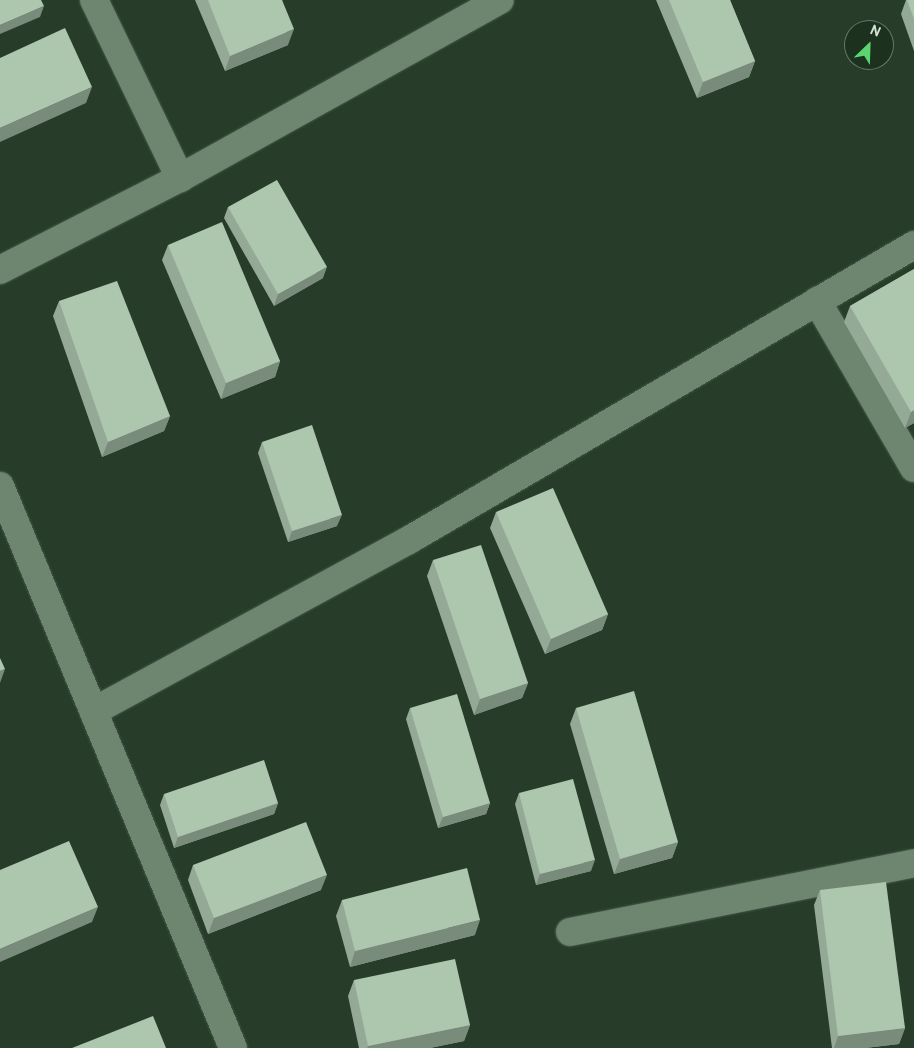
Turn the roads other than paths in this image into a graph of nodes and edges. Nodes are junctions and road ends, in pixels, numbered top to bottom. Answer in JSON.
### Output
{"nodes":[{"id":1,"x":94,"y":0,"type":"edge"},
{"id":2,"x":500,"y":0,"type":"edge"},
{"id":3,"x":180,"y":178,"type":"junction"},
{"id":4,"x":914,"y":245,"type":"edge"},
{"id":5,"x":0,"y":270,"type":"edge"},
{"id":6,"x":817,"y":301,"type":"junction"},
{"id":7,"x":914,"y":468,"type":"edge"},
{"id":8,"x":0,"y":486,"type":"edge"},
{"id":9,"x":94,"y":711,"type":"junction"},
{"id":10,"x":914,"y":863,"type":"edge"},
{"id":11,"x":570,"y":932,"type":"dead end"},
{"id":12,"x":233,"y":1048,"type":"edge"}],
"edges":[{"from":1,"to":3,"type":"street"},
{"from":2,"to":3,"type":"street"},
{"from":3,"to":5,"type":"street"},
{"from":4,"to":6,"type":"street"},
{"from":6,"to":7,"type":"street"},
{"from":6,"to":9,"type":"street"},
{"from":8,"to":9,"type":"street"},
{"from":9,"to":12,"type":"street"},
{"from":10,"to":11,"type":"street"}]}
